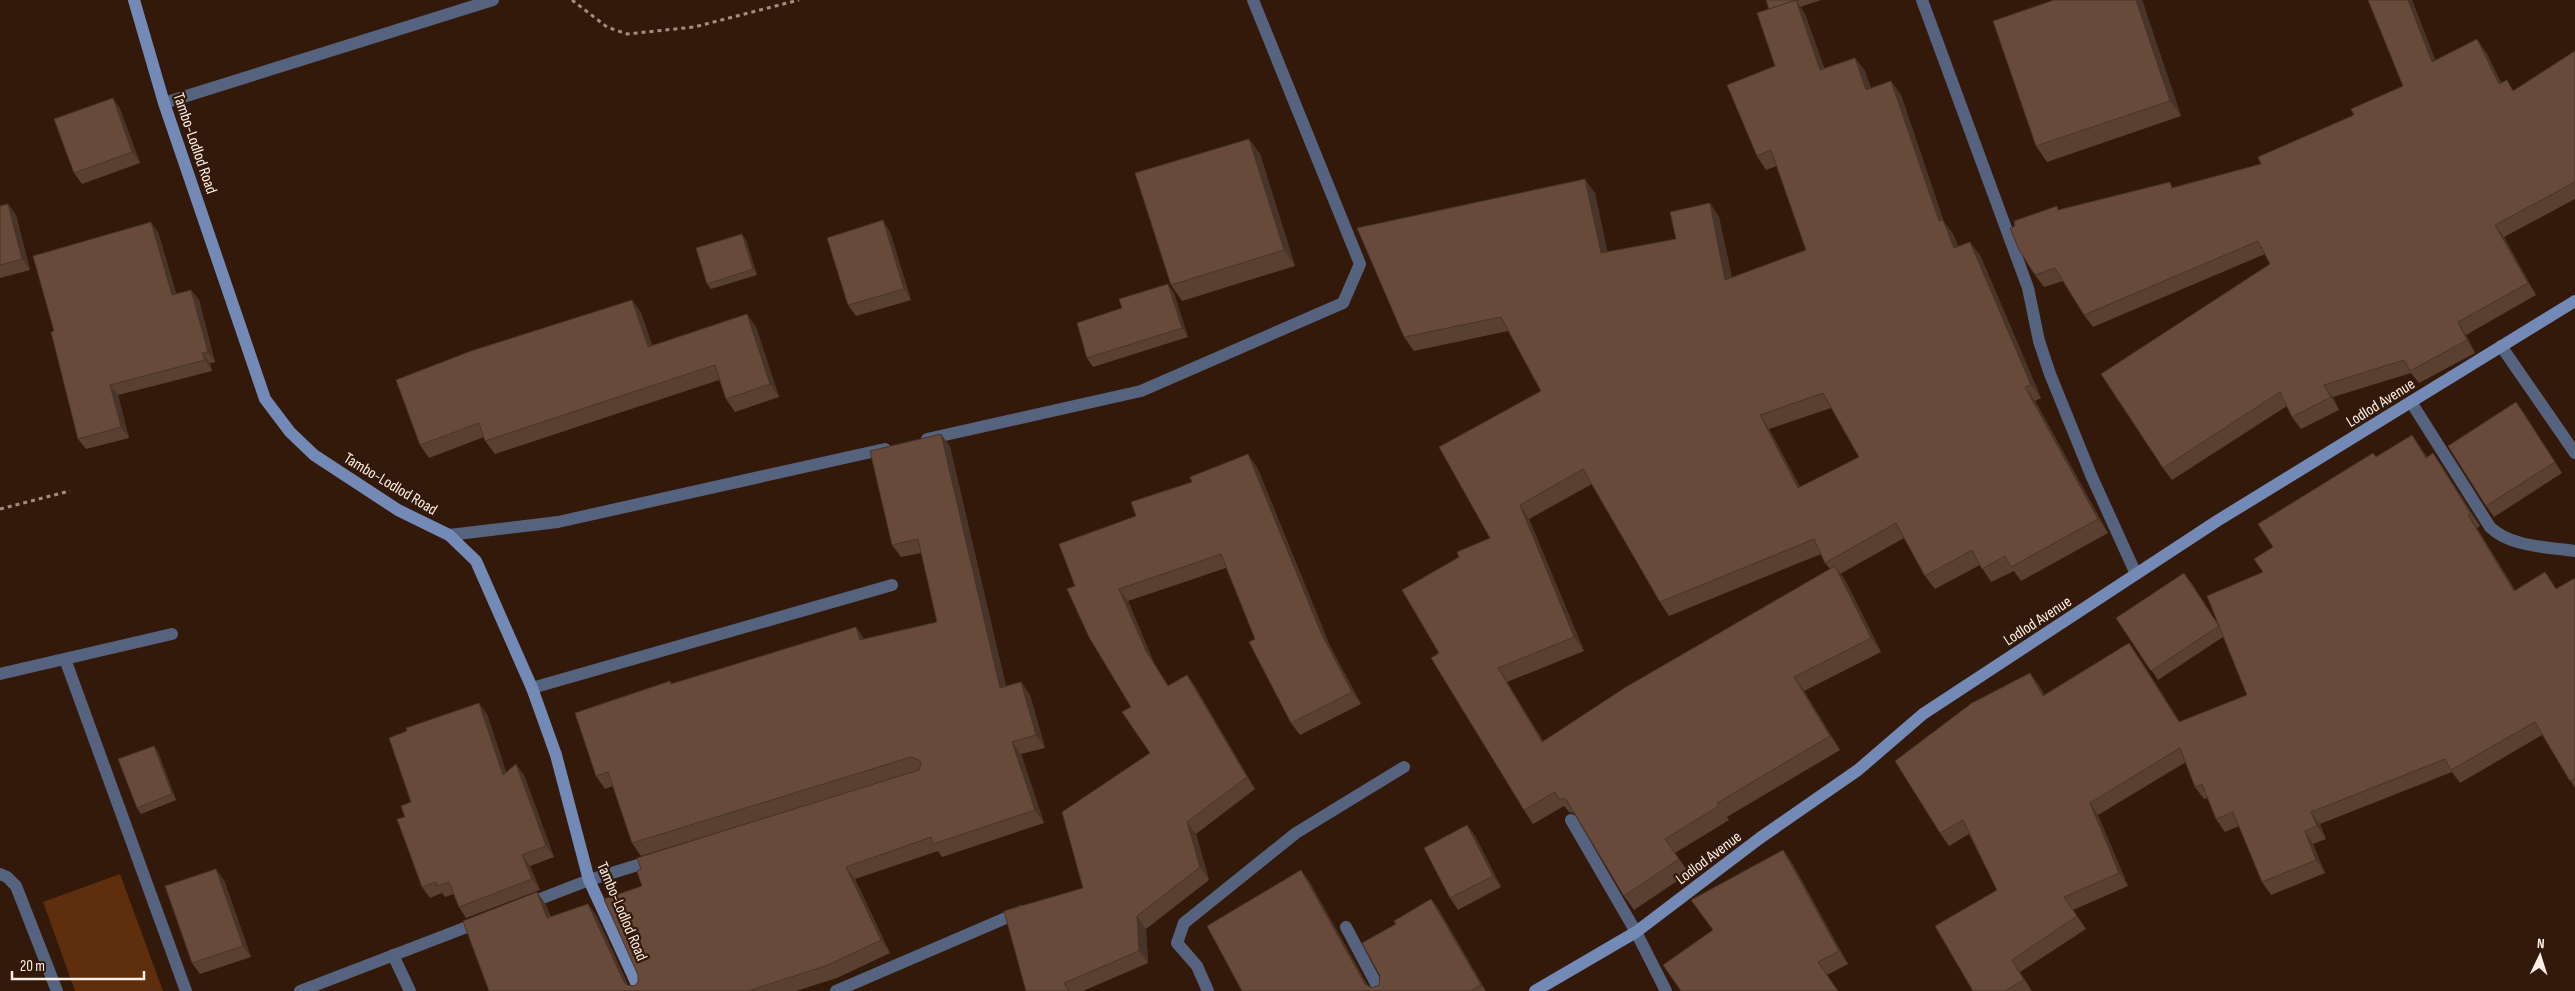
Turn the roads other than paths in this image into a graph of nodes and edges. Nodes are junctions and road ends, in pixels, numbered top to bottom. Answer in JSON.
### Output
{"nodes":[{"id":1,"x":134,"y":0,"type":"edge"},
{"id":2,"x":493,"y":0,"type":"edge"},
{"id":3,"x":1253,"y":0,"type":"edge"},
{"id":4,"x":1922,"y":0,"type":"edge"},
{"id":5,"x":164,"y":102,"type":"junction"},
{"id":6,"x":2575,"y":301,"type":"edge"},
{"id":7,"x":2501,"y":346,"type":"junction"},
{"id":8,"x":2411,"y":402,"type":"junction"},
{"id":9,"x":917,"y":442,"type":"edge"},
{"id":10,"x":898,"y":446,"type":"edge"},
{"id":11,"x":2575,"y":453,"type":"edge"},
{"id":12,"x":449,"y":535,"type":"junction"},
{"id":13,"x":2575,"y":552,"type":"edge"},
{"id":14,"x":2136,"y":574,"type":"junction"},
{"id":15,"x":892,"y":584,"type":"dead end"},
{"id":16,"x":172,"y":634,"type":"dead end"},
{"id":17,"x":66,"y":659,"type":"junction"},
{"id":18,"x":0,"y":674,"type":"edge"},
{"id":19,"x":532,"y":688,"type":"junction"},
{"id":20,"x":1404,"y":767,"type":"dead end"},
{"id":21,"x":1571,"y":820,"type":"edge"},
{"id":22,"x":665,"y":857,"type":"edge"},
{"id":23,"x":0,"y":874,"type":"edge"},
{"id":24,"x":589,"y":880,"type":"junction"},
{"id":25,"x":1038,"y":904,"type":"edge"},
{"id":26,"x":514,"y":909,"type":"edge"},
{"id":27,"x":496,"y":916,"type":"edge"},
{"id":28,"x":1346,"y":928,"type":"dead end"},
{"id":29,"x":1636,"y":932,"type":"junction"},
{"id":30,"x":393,"y":955,"type":"junction"},
{"id":31,"x":1540,"y":990,"type":"edge"},
{"id":32,"x":57,"y":991,"type":"edge"},
{"id":33,"x":186,"y":991,"type":"edge"},
{"id":34,"x":300,"y":991,"type":"edge"},
{"id":35,"x":410,"y":991,"type":"edge"},
{"id":36,"x":640,"y":991,"type":"edge"},
{"id":37,"x":836,"y":991,"type":"edge"},
{"id":38,"x":1208,"y":991,"type":"edge"},
{"id":39,"x":1380,"y":991,"type":"edge"},
{"id":40,"x":1666,"y":991,"type":"edge"}],
"edges":[{"from":1,"to":5,"type":"main road","name":"Tambo-Lodlod Road"},
{"from":2,"to":5,"type":"street"},
{"from":3,"to":9,"type":"street"},
{"from":4,"to":14,"type":"street"},
{"from":5,"to":12,"type":"main road","name":"Tambo-Lodlod Road"},
{"from":6,"to":7,"type":"main road","name":"Lodlod Avenue"},
{"from":7,"to":8,"type":"main road","name":"Lodlod Avenue"},
{"from":7,"to":11,"type":"street"},
{"from":8,"to":13,"type":"street"},
{"from":8,"to":14,"type":"main road","name":"Lodlod Avenue"},
{"from":10,"to":12,"type":"street"},
{"from":12,"to":19,"type":"main road","name":"Tambo-Lodlod Road"},
{"from":14,"to":29,"type":"main road","name":"Lodlod Avenue"},
{"from":15,"to":19,"type":"street"},
{"from":16,"to":17,"type":"street"},
{"from":17,"to":18,"type":"street"},
{"from":17,"to":33,"type":"street"},
{"from":19,"to":24,"type":"main road","name":"Tambo-Lodlod Road"},
{"from":20,"to":38,"type":"street"},
{"from":21,"to":29,"type":"street"},
{"from":22,"to":24,"type":"street"},
{"from":23,"to":32,"type":"street"},
{"from":24,"to":26,"type":"street"},
{"from":24,"to":36,"type":"main road","name":"Tambo-Lodlod Road"},
{"from":25,"to":37,"type":"street"},
{"from":27,"to":30,"type":"street"},
{"from":28,"to":39,"type":"street"},
{"from":29,"to":31,"type":"main road","name":"Lodlod Avenue"},
{"from":29,"to":40,"type":"street"},
{"from":30,"to":34,"type":"street"},
{"from":30,"to":35,"type":"street"}]}
